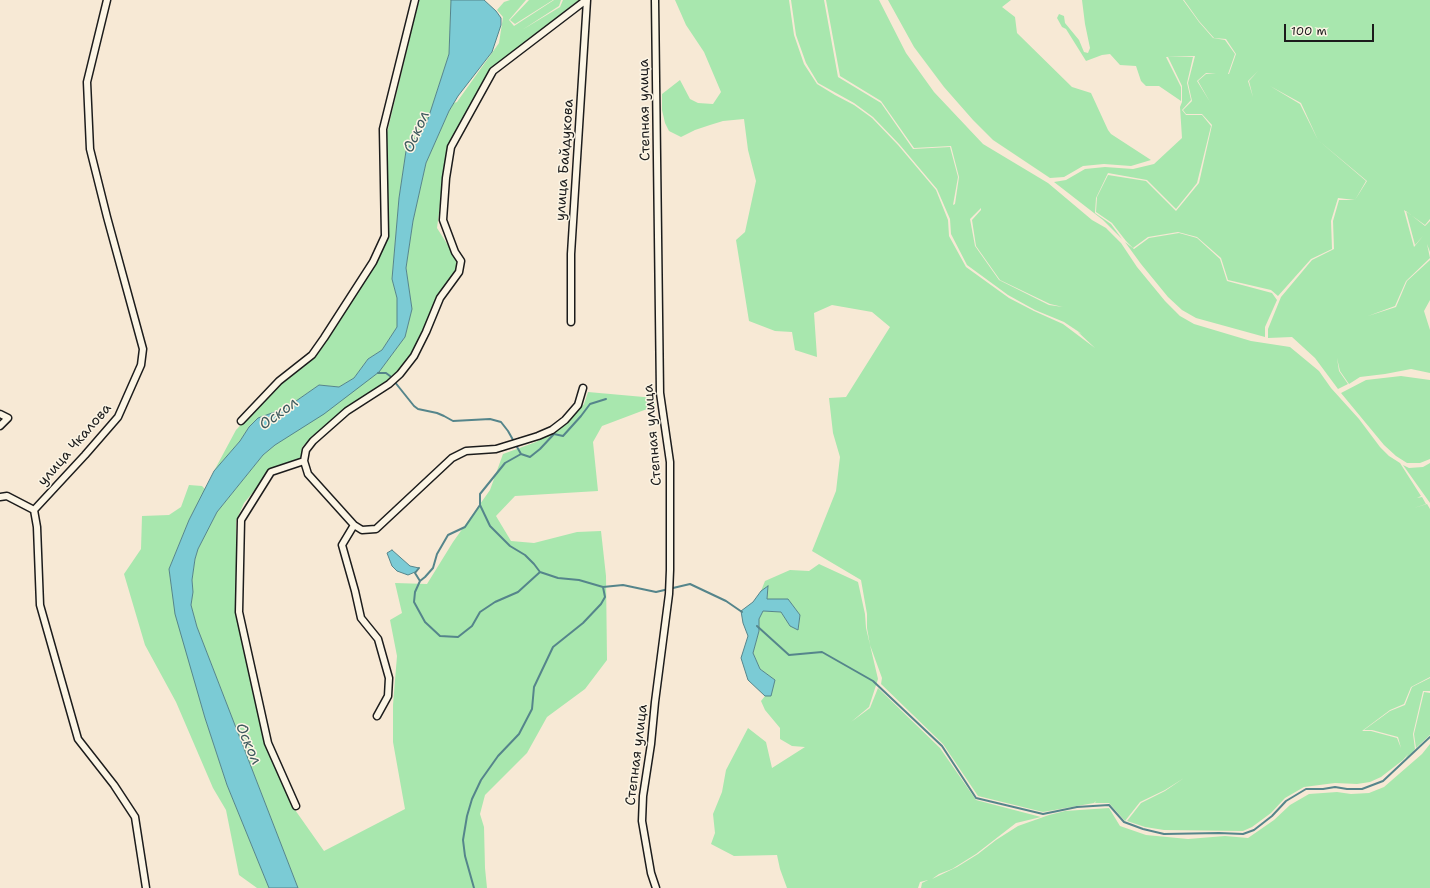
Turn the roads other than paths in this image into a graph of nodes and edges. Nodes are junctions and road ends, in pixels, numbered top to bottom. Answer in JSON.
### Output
{"nodes":[{"id":1,"x":107,"y":0,"type":"edge"},
{"id":2,"x":415,"y":0,"type":"edge"},
{"id":3,"x":586,"y":0,"type":"edge"},
{"id":4,"x":655,"y":0,"type":"edge"},
{"id":5,"x":571,"y":322,"type":"dead end"},
{"id":6,"x":583,"y":388,"type":"dead end"},
{"id":7,"x":0,"y":414,"type":"edge"},
{"id":8,"x":241,"y":421,"type":"dead end"},
{"id":9,"x":0,"y":426,"type":"edge"},
{"id":10,"x":304,"y":461,"type":"junction"},
{"id":11,"x":0,"y":496,"type":"edge"},
{"id":12,"x":34,"y":510,"type":"junction"},
{"id":13,"x":354,"y":525,"type":"junction"},
{"id":14,"x":378,"y":716,"type":"dead end"},
{"id":15,"x":296,"y":806,"type":"dead end"},
{"id":16,"x":146,"y":888,"type":"edge"},
{"id":17,"x":656,"y":888,"type":"edge"}],
"edges":[{"from":1,"to":12,"type":"street","name":"улица Чкалова"},
{"from":2,"to":8,"type":"street"},
{"from":3,"to":5,"type":"street","name":"улица Байдукова"},
{"from":3,"to":10,"type":"street"},
{"from":4,"to":17,"type":"street","name":"Степная улица"},
{"from":6,"to":13,"type":"street"},
{"from":7,"to":9,"type":"street"},
{"from":10,"to":13,"type":"street"},
{"from":10,"to":15,"type":"street"},
{"from":11,"to":12,"type":"street"},
{"from":12,"to":16,"type":"street"},
{"from":13,"to":14,"type":"street"}]}
